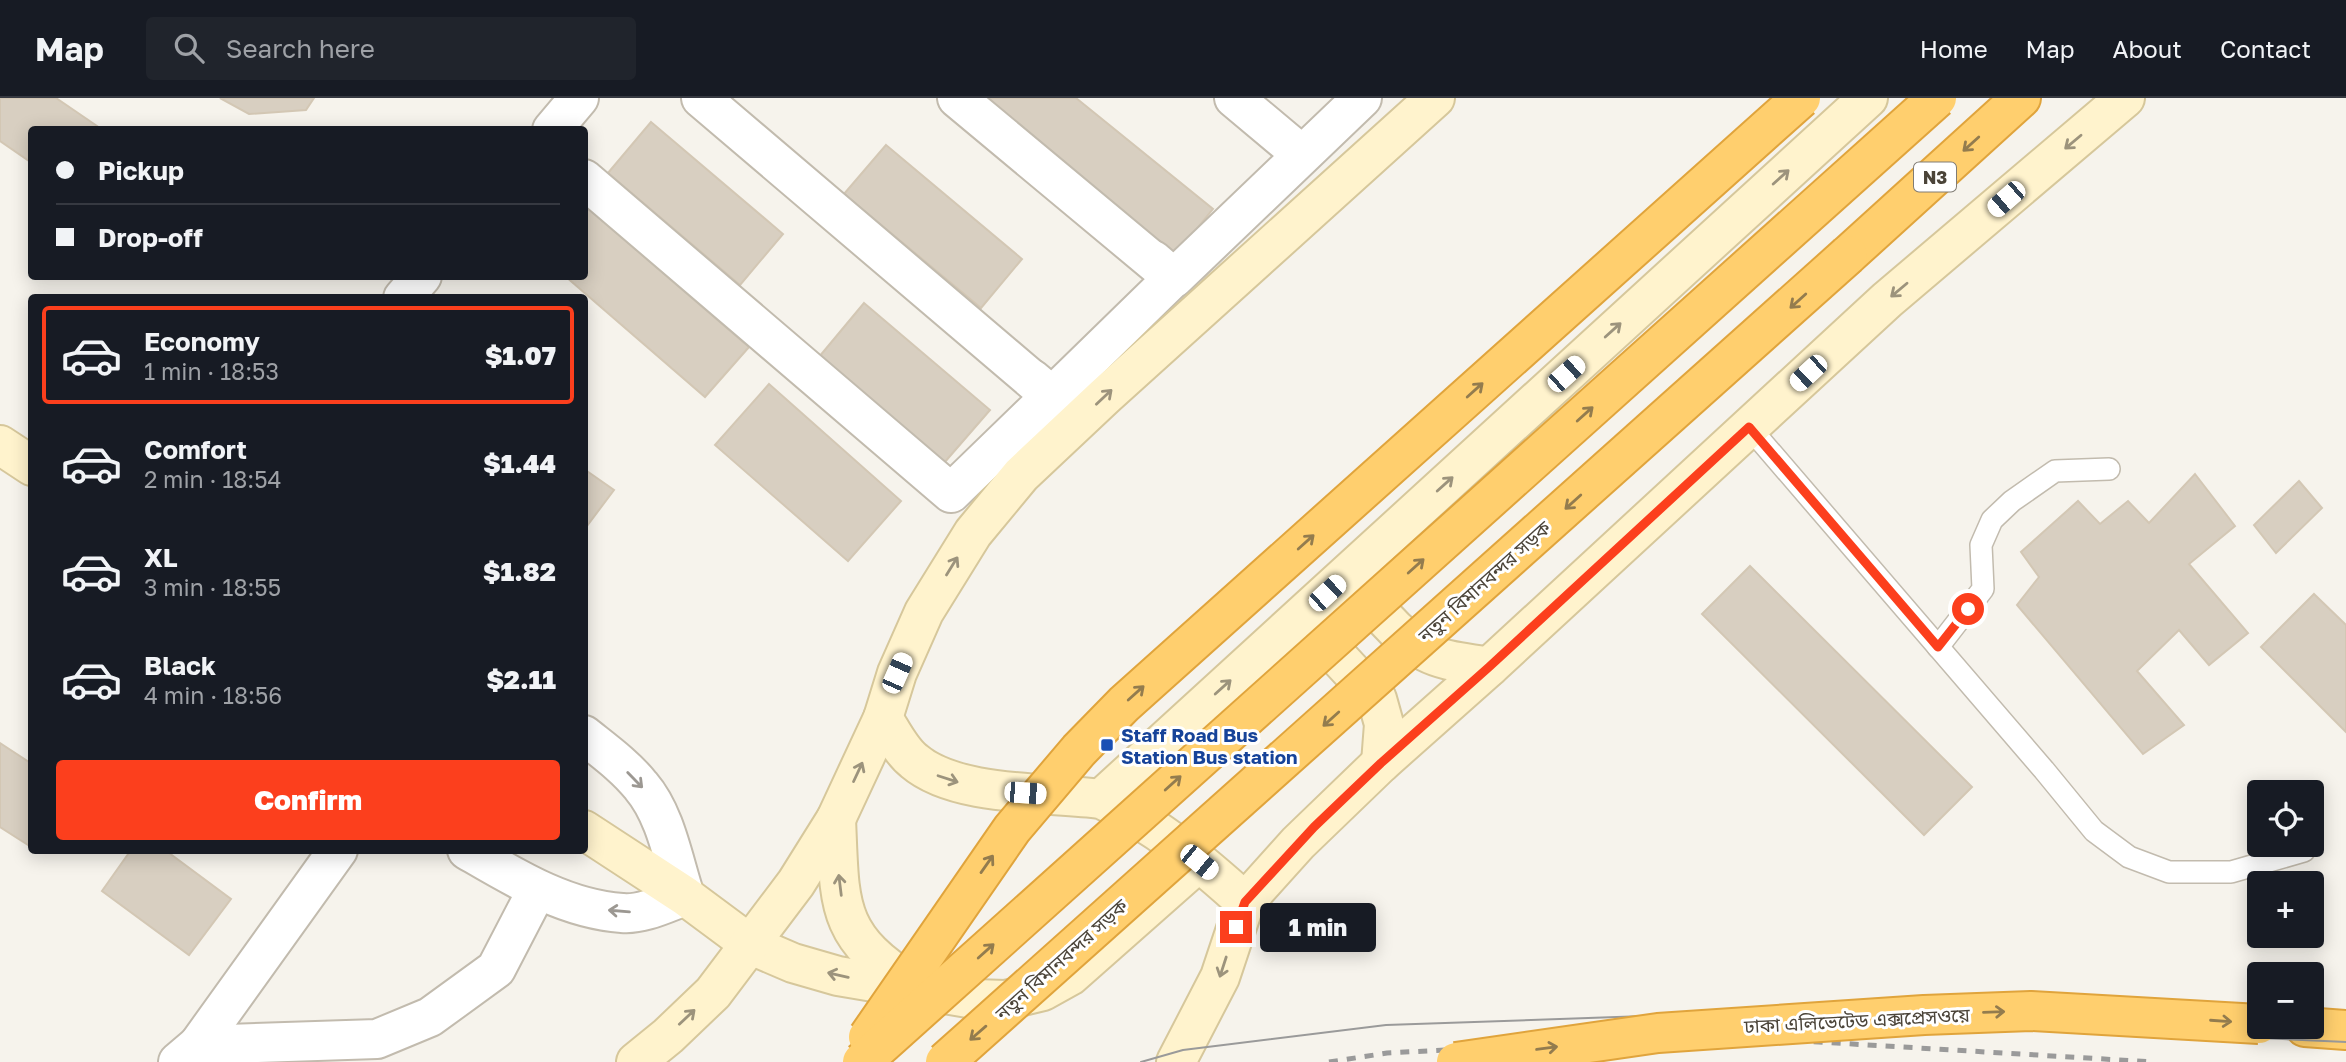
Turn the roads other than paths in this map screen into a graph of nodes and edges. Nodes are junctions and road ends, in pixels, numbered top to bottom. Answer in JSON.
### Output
{"nodes":[{"id":1,"x":579,"y":98,"type":"edge"},
{"id":2,"x":957,"y":98,"type":"edge"},
{"id":3,"x":1234,"y":98,"type":"edge"},
{"id":4,"x":1362,"y":98,"type":"edge"},
{"id":5,"x":1435,"y":98,"type":"edge"},
{"id":6,"x":1801,"y":98,"type":"edge"},
{"id":7,"x":1868,"y":98,"type":"edge"},
{"id":8,"x":1937,"y":98,"type":"edge"},
{"id":9,"x":2021,"y":98,"type":"edge"},
{"id":10,"x":2125,"y":98,"type":"edge"},
{"id":11,"x":555,"y":126,"type":"edge"},
{"id":12,"x":1301,"y":154,"type":"junction"},
{"id":13,"x":588,"y":182,"type":"edge"},
{"id":14,"x":419,"y":280,"type":"edge"},
{"id":15,"x":406,"y":294,"type":"edge"},
{"id":16,"x":1749,"y":427,"type":"junction"},
{"id":17,"x":0,"y":445,"type":"edge"},
{"id":18,"x":28,"y":463,"type":"edge"},
{"id":19,"x":2109,"y":469,"type":"dead end"},
{"id":20,"x":1365,"y":558,"type":"junction"},
{"id":21,"x":1269,"y":645,"type":"junction"},
{"id":22,"x":1938,"y":647,"type":"junction"},
{"id":23,"x":1489,"y":667,"type":"junction"},
{"id":24,"x":883,"y":718,"type":"junction"},
{"id":25,"x":588,"y":738,"type":"edge"},
{"id":26,"x":1381,"y":763,"type":"junction"},
{"id":27,"x":1101,"y":799,"type":"junction"},
{"id":28,"x":836,"y":819,"type":"junction"},
{"id":29,"x":588,"y":833,"type":"edge"},
{"id":30,"x":335,"y":854,"type":"edge"},
{"id":31,"x":474,"y":854,"type":"edge"},
{"id":32,"x":2283,"y":857,"type":"edge"},
{"id":33,"x":1199,"y":862,"type":"junction"},
{"id":34,"x":537,"y":890,"type":"junction"},
{"id":35,"x":685,"y":896,"type":"junction"},
{"id":36,"x":1245,"y":902,"type":"junction"},
{"id":37,"x":751,"y":945,"type":"junction"},
{"id":38,"x":923,"y":990,"type":"junction"},
{"id":39,"x":2247,"y":1023,"type":"edge"},
{"id":40,"x":2324,"y":1028,"type":"edge"},
{"id":41,"x":2346,"y":1030,"type":"edge"},
{"id":42,"x":188,"y":1053,"type":"edge"},
{"id":43,"x":636,"y":1062,"type":"edge"},
{"id":44,"x":852,"y":1062,"type":"edge"},
{"id":45,"x":862,"y":1062,"type":"edge"},
{"id":46,"x":945,"y":1062,"type":"edge"},
{"id":47,"x":1176,"y":1062,"type":"edge"},
{"id":48,"x":1456,"y":1062,"type":"edge"}],
"edges":[{"from":1,"to":11,"type":"street"},
{"from":2,"to":12,"type":"street"},
{"from":2,"to":13,"type":"street"},
{"from":3,"to":12,"type":"street"},
{"from":4,"to":12,"type":"street"},
{"from":24,"to":5,"type":"main road","one_way":true},
{"from":44,"to":6,"type":"highway","one_way":true,"bridge":true},
{"from":20,"to":7,"type":"main road","one_way":true},
{"from":45,"to":8,"type":"highway","one_way":true,"bridge":true},
{"from":9,"to":46,"type":"highway","name":"নতুন বিমানবন্দর সড়ক","number":"N3","one_way":true,"bridge":true},
{"from":10,"to":16,"type":"main road","one_way":true},
{"from":14,"to":15,"type":"street"},
{"from":16,"to":22,"type":"lane"},
{"from":16,"to":23,"type":"main road"},
{"from":17,"to":18,"type":"main road"},
{"from":19,"to":22,"type":"lane"},
{"from":20,"to":21,"type":"main road"},
{"from":20,"to":23,"type":"main road"},
{"from":21,"to":26,"type":"main road"},
{"from":27,"to":21,"type":"main road","one_way":true},
{"from":22,"to":32,"type":"lane"},
{"from":23,"to":26,"type":"main road"},
{"from":24,"to":27,"type":"main road","one_way":true},
{"from":28,"to":24,"type":"main road","one_way":true},
{"from":25,"to":35,"type":"street","one_way":true},
{"from":26,"to":36,"type":"main road"},
{"from":27,"to":33,"type":"main road"},
{"from":28,"to":37,"type":"main road"},
{"from":38,"to":28,"type":"main road","one_way":true},
{"from":29,"to":35,"type":"main road"},
{"from":30,"to":42,"type":"street"},
{"from":31,"to":34,"type":"street"},
{"from":33,"to":36,"type":"main road"},
{"from":33,"to":38,"type":"main road"},
{"from":35,"to":34,"type":"street","one_way":true},
{"from":34,"to":42,"type":"street"},
{"from":35,"to":37,"type":"main road"},
{"from":36,"to":47,"type":"main road","one_way":true},
{"from":38,"to":37,"type":"main road","one_way":true},
{"from":43,"to":37,"type":"main road","one_way":true},
{"from":48,"to":39,"type":"highway","name":"ঢাকা এলিভেটেড এক্সপ্রেসওয়ে","one_way":true,"bridge":true},
{"from":40,"to":41,"type":"highway"}]}
